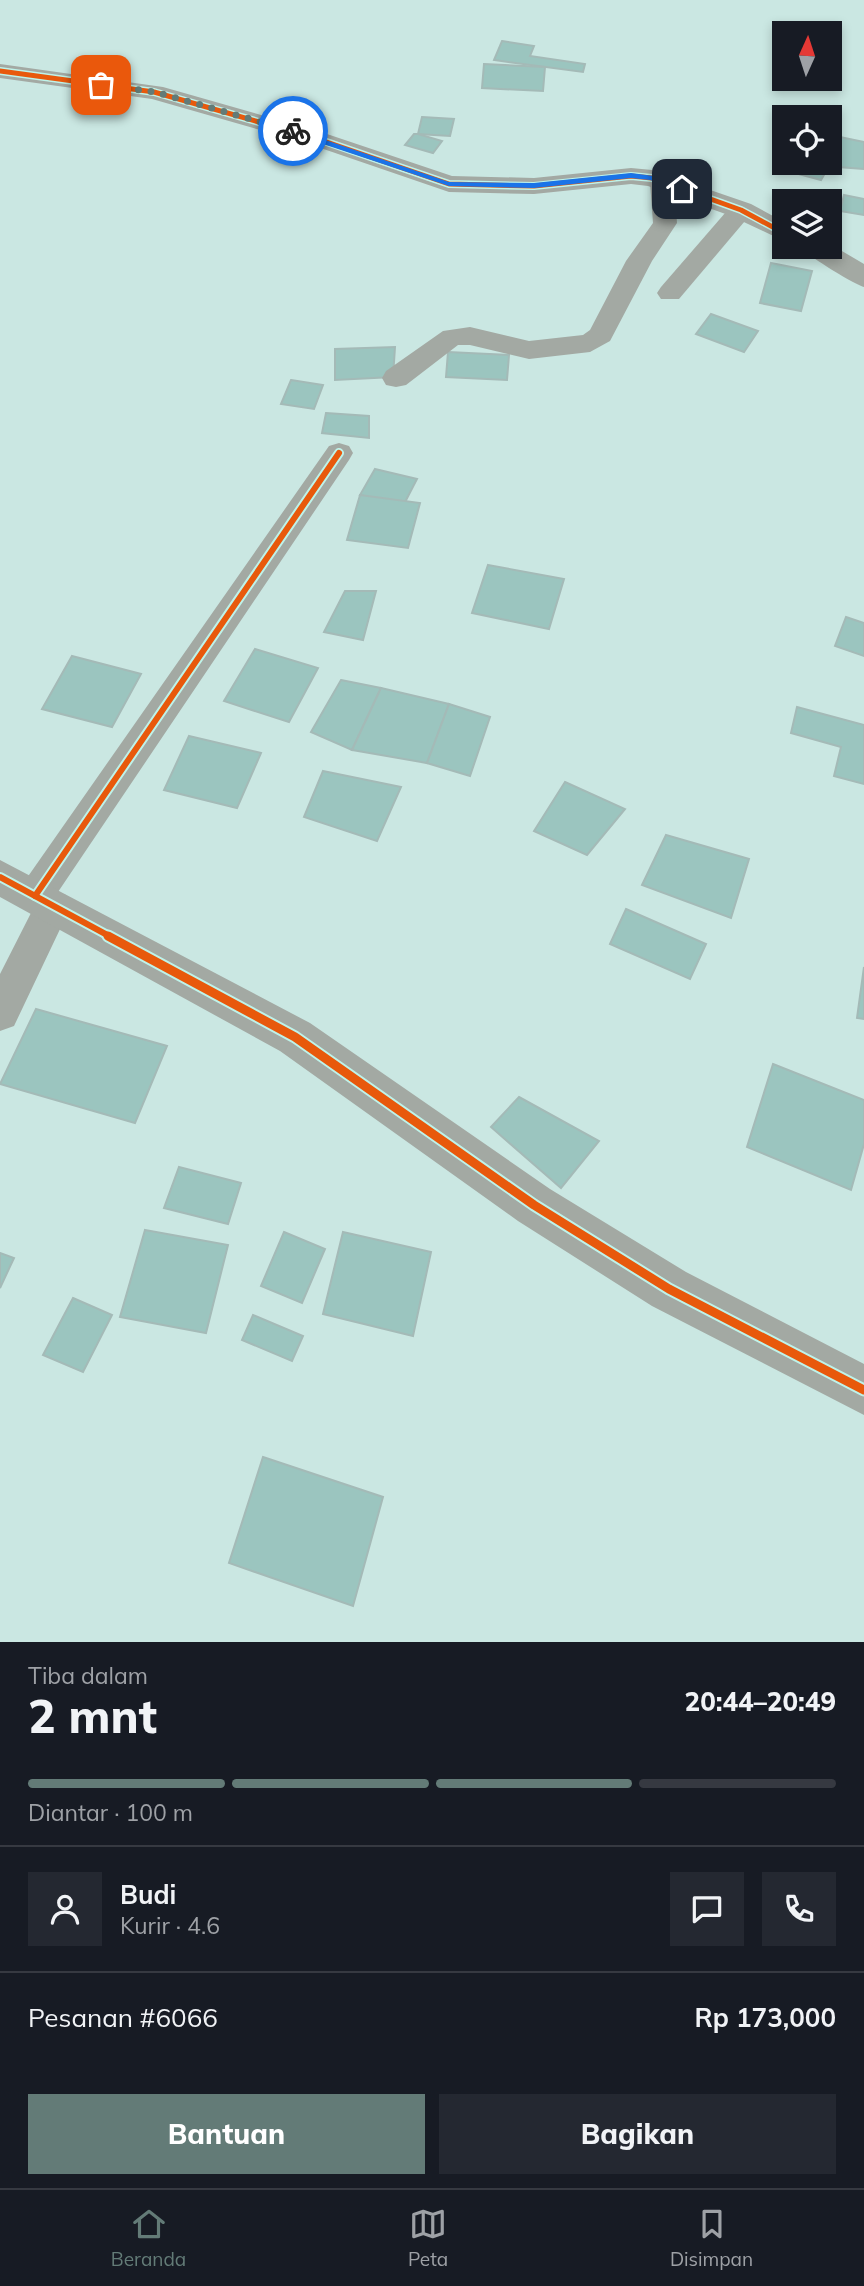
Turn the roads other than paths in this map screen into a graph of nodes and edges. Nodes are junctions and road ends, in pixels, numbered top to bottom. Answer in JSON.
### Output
{"nodes":[{"id":1,"x":0,"y":71,"type":"edge"},
{"id":2,"x":662,"y":182,"type":"junction"},
{"id":3,"x":741,"y":210,"type":"junction"},
{"id":4,"x":772,"y":227,"type":"edge"},
{"id":5,"x":837,"y":259,"type":"edge"},
{"id":6,"x":864,"y":278,"type":"edge"},
{"id":7,"x":670,"y":293,"type":"dead end"},
{"id":8,"x":396,"y":378,"type":"dead end"},
{"id":9,"x":339,"y":453,"type":"dead end"},
{"id":10,"x":29,"y":893,"type":"edge"},
{"id":11,"x":0,"y":1013,"type":"edge"},
{"id":12,"x":864,"y":1390,"type":"edge"}],
"edges":[{"from":1,"to":2,"type":"street"},
{"from":2,"to":3,"type":"street"},
{"from":2,"to":8,"type":"street"},
{"from":3,"to":4,"type":"street"},
{"from":3,"to":7,"type":"street"},
{"from":5,"to":6,"type":"street"},
{"from":9,"to":10,"type":"street"},
{"from":10,"to":11,"type":"street"},
{"from":10,"to":12,"type":"street"}]}
